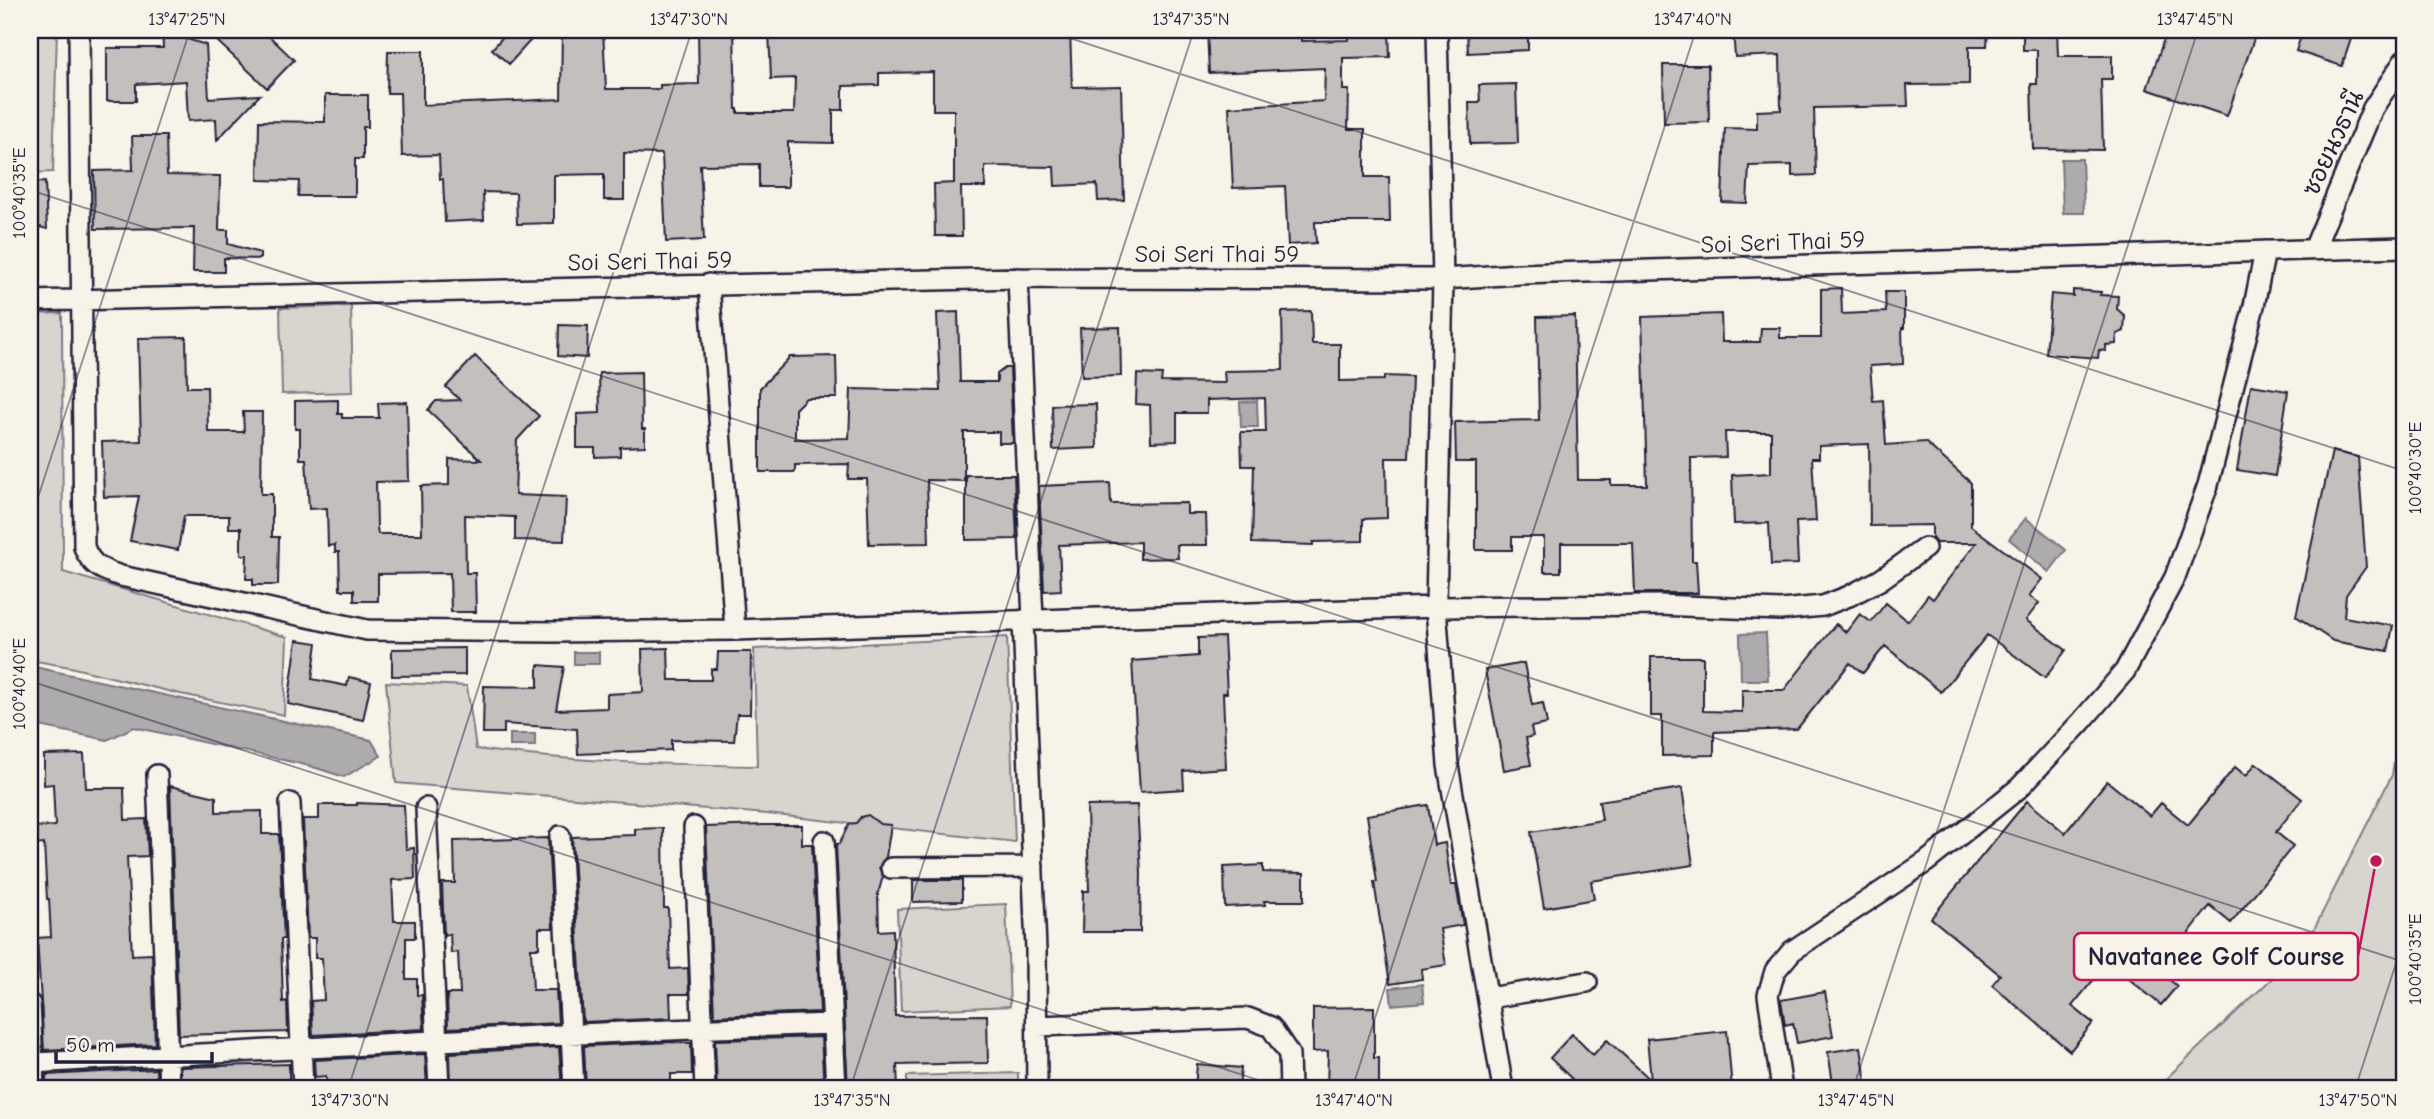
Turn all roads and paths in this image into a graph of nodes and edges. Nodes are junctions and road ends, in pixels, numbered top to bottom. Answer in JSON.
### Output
{"nodes":[{"id":1,"x":79,"y":30,"type":"edge"},
{"id":2,"x":1437,"y":30,"type":"edge"},
{"id":3,"x":2404,"y":61,"type":"edge"},
{"id":4,"x":2404,"y":247,"type":"edge"},
{"id":5,"x":2314,"y":249,"type":"junction"},
{"id":6,"x":2265,"y":251,"type":"junction"},
{"id":7,"x":1018,"y":278,"type":"junction"},
{"id":8,"x":1443,"y":279,"type":"junction"},
{"id":9,"x":709,"y":285,"type":"junction"},
{"id":10,"x":30,"y":301,"type":"edge"},
{"id":11,"x":81,"y":301,"type":"junction"},
{"id":12,"x":1925,"y":548,"type":"dead end"},
{"id":13,"x":1436,"y":607,"type":"junction"},
{"id":14,"x":1028,"y":620,"type":"junction"},
{"id":15,"x":735,"y":630,"type":"junction"},
{"id":16,"x":157,"y":775,"type":"dead end"},
{"id":17,"x":290,"y":803,"type":"dead end"},
{"id":18,"x":426,"y":808,"type":"dead end"},
{"id":19,"x":694,"y":827,"type":"dead end"},
{"id":20,"x":560,"y":836,"type":"dead end"},
{"id":21,"x":824,"y":841,"type":"dead end"},
{"id":22,"x":1032,"y":867,"type":"junction"},
{"id":23,"x":891,"y":868,"type":"dead end"},
{"id":24,"x":1587,"y":982,"type":"dead end"},
{"id":25,"x":1489,"y":998,"type":"junction"},
{"id":26,"x":30,"y":1004,"type":"edge"},
{"id":27,"x":833,"y":1024,"type":"junction"},
{"id":28,"x":1037,"y":1026,"type":"junction"},
{"id":29,"x":702,"y":1028,"type":"junction"},
{"id":30,"x":571,"y":1034,"type":"junction"},
{"id":31,"x":437,"y":1040,"type":"junction"},
{"id":32,"x":301,"y":1050,"type":"junction"},
{"id":33,"x":168,"y":1056,"type":"junction"},
{"id":34,"x":32,"y":1063,"type":"junction"},
{"id":35,"x":34,"y":1089,"type":"edge"},
{"id":36,"x":169,"y":1089,"type":"edge"},
{"id":37,"x":303,"y":1089,"type":"edge"},
{"id":38,"x":439,"y":1089,"type":"edge"},
{"id":39,"x":574,"y":1089,"type":"edge"},
{"id":40,"x":705,"y":1089,"type":"edge"},
{"id":41,"x":836,"y":1089,"type":"edge"},
{"id":42,"x":1037,"y":1089,"type":"edge"},
{"id":43,"x":1290,"y":1089,"type":"edge"},
{"id":44,"x":1503,"y":1089,"type":"edge"},
{"id":45,"x":1782,"y":1089,"type":"edge"}],
"edges":[{"from":1,"to":11,"type":"street"},
{"from":2,"to":8,"type":"street"},
{"from":3,"to":5,"type":"street","name":"ซอยนวธานี"},
{"from":4,"to":5,"type":"street","name":"Soi Seri Thai 59"},
{"from":5,"to":6,"type":"street","name":"Soi Seri Thai 59"},
{"from":6,"to":8,"type":"street","name":"Soi Seri Thai 59"},
{"from":6,"to":45,"type":"street"},
{"from":7,"to":8,"type":"street","name":"Soi Seri Thai 59"},
{"from":7,"to":9,"type":"street","name":"Soi Seri Thai 59"},
{"from":7,"to":14,"type":"street"},
{"from":8,"to":13,"type":"street"},
{"from":9,"to":11,"type":"street","name":"Soi Seri Thai 59"},
{"from":9,"to":15,"type":"street"},
{"from":10,"to":11,"type":"street","name":"Soi Seri Thai 59"},
{"from":11,"to":15,"type":"street"},
{"from":12,"to":13,"type":"street"},
{"from":13,"to":14,"type":"street"},
{"from":13,"to":25,"type":"street"},
{"from":14,"to":15,"type":"street"},
{"from":14,"to":22,"type":"street"},
{"from":16,"to":33,"type":"street"},
{"from":17,"to":32,"type":"street"},
{"from":18,"to":31,"type":"street"},
{"from":19,"to":29,"type":"street"},
{"from":20,"to":30,"type":"street"},
{"from":21,"to":27,"type":"street"},
{"from":22,"to":23,"type":"street"},
{"from":22,"to":28,"type":"street"},
{"from":24,"to":25,"type":"street"},
{"from":25,"to":44,"type":"street"},
{"from":26,"to":34,"type":"street"},
{"from":27,"to":29,"type":"street"},
{"from":27,"to":41,"type":"street"},
{"from":28,"to":42,"type":"street"},
{"from":28,"to":43,"type":"street"},
{"from":29,"to":30,"type":"street"},
{"from":29,"to":40,"type":"street"},
{"from":30,"to":31,"type":"street"},
{"from":30,"to":39,"type":"street"},
{"from":31,"to":32,"type":"street"},
{"from":31,"to":38,"type":"street"},
{"from":32,"to":33,"type":"street"},
{"from":32,"to":37,"type":"street"},
{"from":33,"to":34,"type":"street"},
{"from":33,"to":36,"type":"street"},
{"from":34,"to":35,"type":"street"}]}
